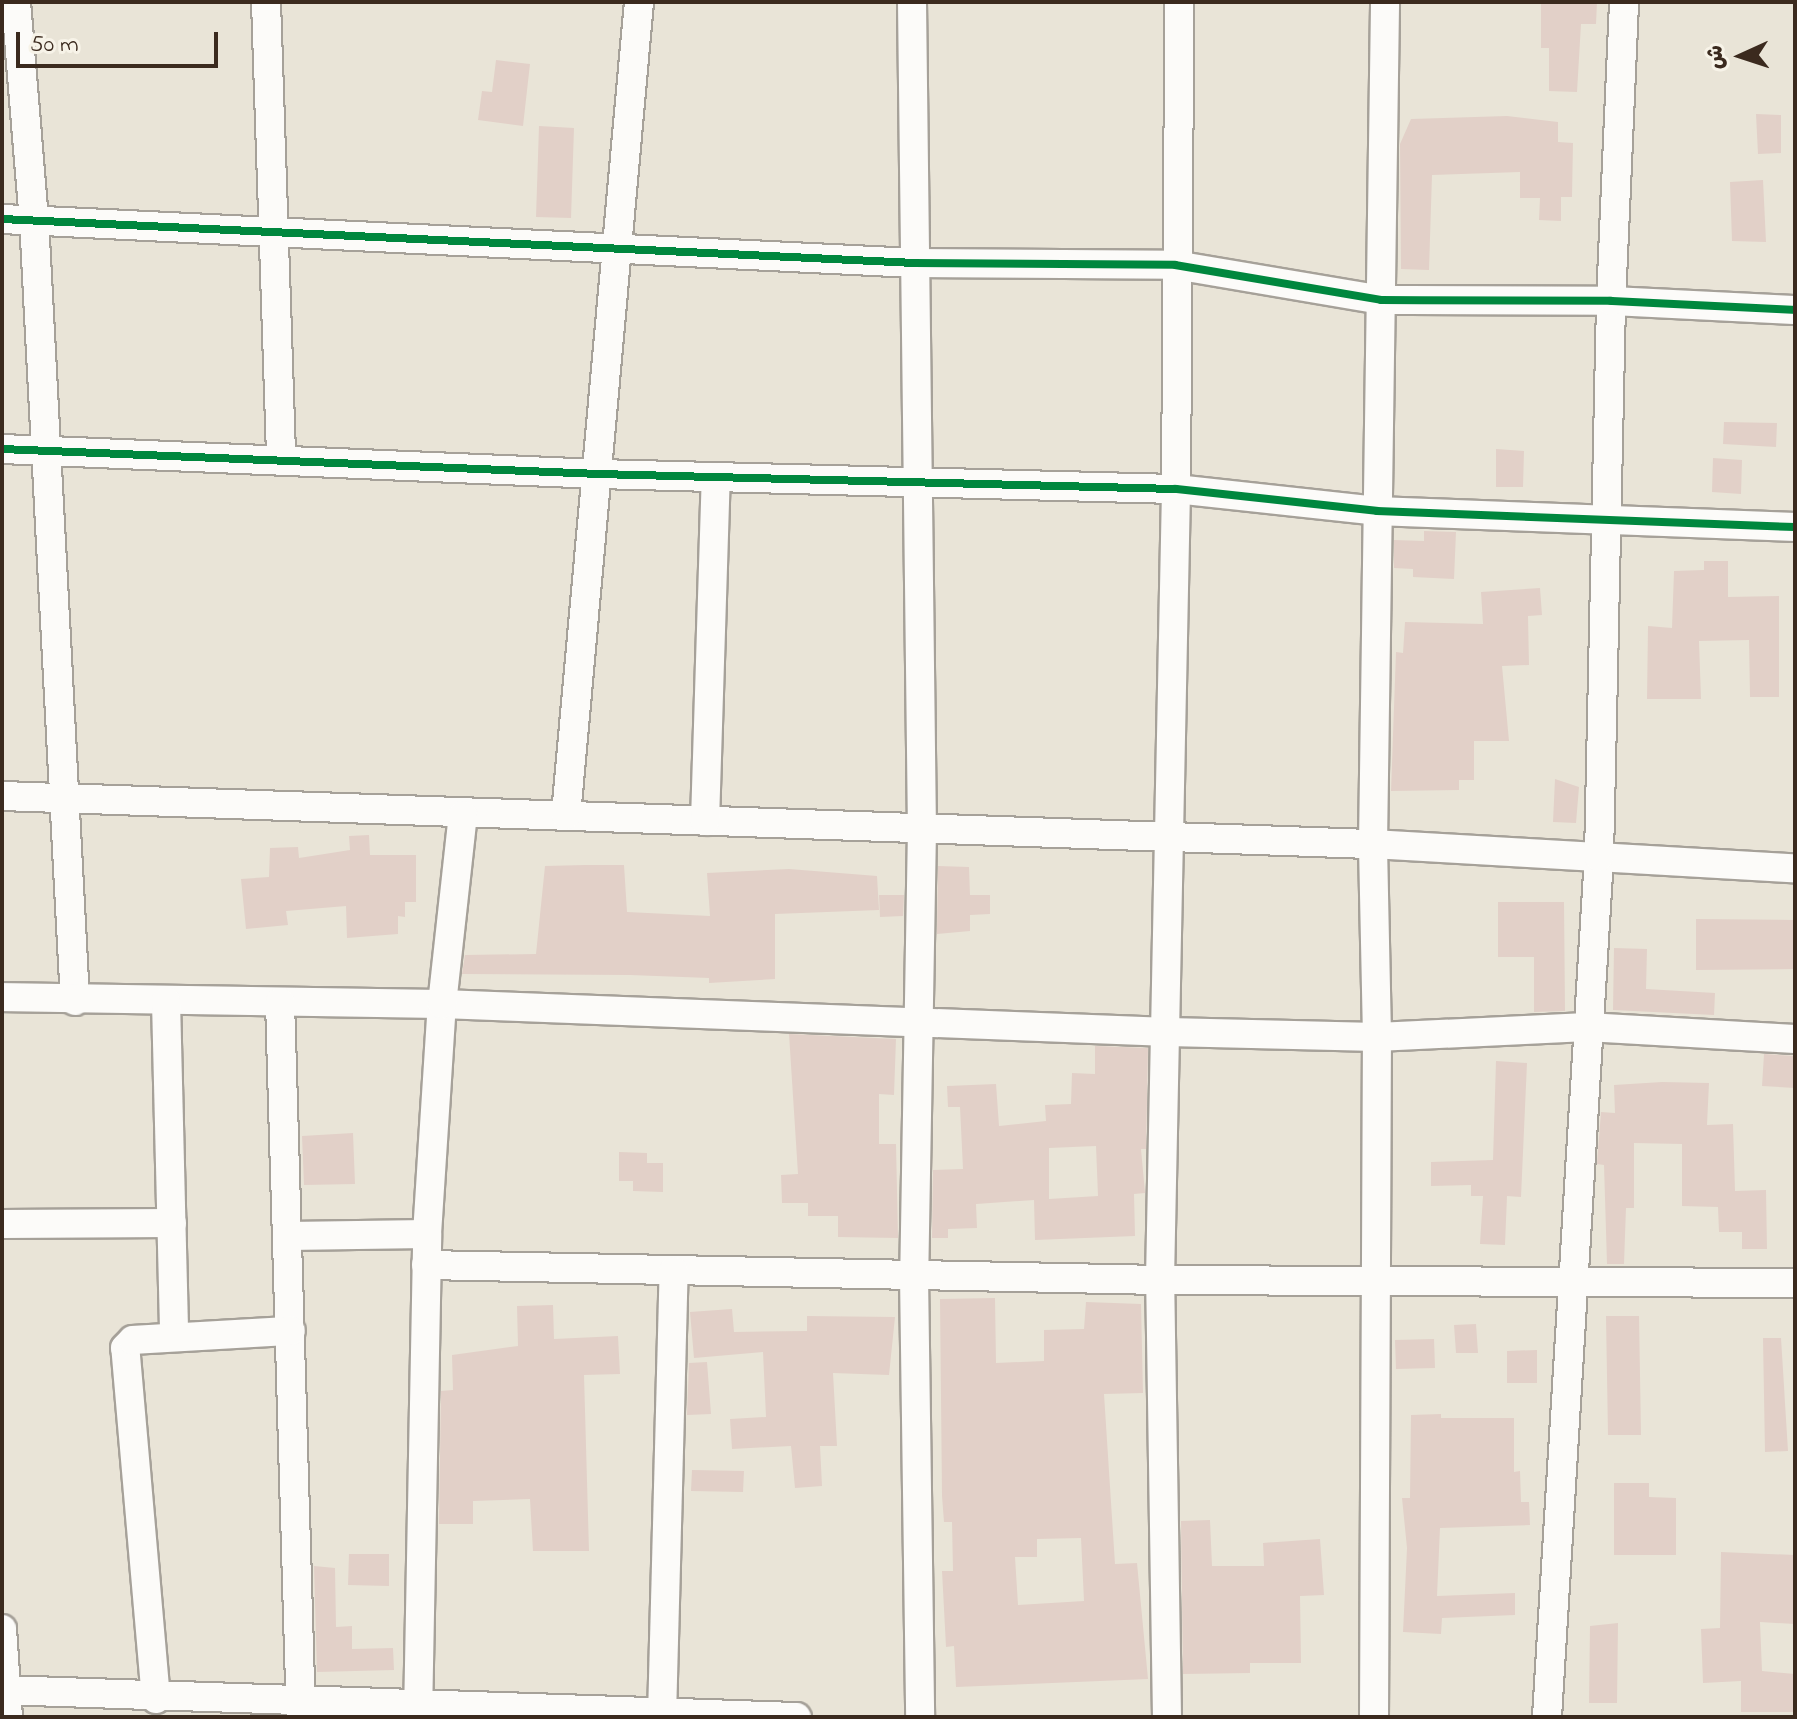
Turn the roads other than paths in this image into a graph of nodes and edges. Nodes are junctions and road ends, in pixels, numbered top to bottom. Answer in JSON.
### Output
{"nodes":[{"id":1,"x":16,"y":2,"type":"edge"},
{"id":2,"x":266,"y":2,"type":"edge"},
{"id":3,"x":639,"y":2,"type":"edge"},
{"id":4,"x":912,"y":2,"type":"edge"},
{"id":5,"x":1179,"y":2,"type":"edge"},
{"id":6,"x":1385,"y":2,"type":"edge"},
{"id":7,"x":1624,"y":2,"type":"edge"},
{"id":8,"x":2,"y":219,"type":"edge"},
{"id":9,"x":34,"y":219,"type":"junction"},
{"id":10,"x":272,"y":233,"type":"junction"},
{"id":11,"x":619,"y":249,"type":"junction"},
{"id":12,"x":914,"y":263,"type":"junction"},
{"id":13,"x":1175,"y":265,"type":"junction"},
{"id":14,"x":1381,"y":300,"type":"junction"},
{"id":15,"x":1611,"y":301,"type":"junction"},
{"id":16,"x":1795,"y":310,"type":"edge"},
{"id":17,"x":2,"y":449,"type":"edge"},
{"id":18,"x":43,"y":451,"type":"junction"},
{"id":19,"x":281,"y":460,"type":"junction"},
{"id":20,"x":598,"y":474,"type":"junction"},
{"id":21,"x":716,"y":477,"type":"junction"},
{"id":22,"x":920,"y":482,"type":"junction"},
{"id":23,"x":1176,"y":489,"type":"junction"},
{"id":24,"x":1377,"y":511,"type":"junction"},
{"id":25,"x":1606,"y":522,"type":"junction"},
{"id":26,"x":1795,"y":527,"type":"edge"},
{"id":27,"x":2,"y":796,"type":"edge"},
{"id":28,"x":66,"y":799,"type":"junction"},
{"id":29,"x":463,"y":815,"type":"junction"},
{"id":30,"x":566,"y":815,"type":"junction"},
{"id":31,"x":705,"y":821,"type":"junction"},
{"id":32,"x":922,"y":829,"type":"junction"},
{"id":33,"x":1168,"y":841,"type":"junction"},
{"id":34,"x":1373,"y":844,"type":"junction"},
{"id":35,"x":1599,"y":857,"type":"junction"},
{"id":36,"x":1795,"y":868,"type":"edge"},
{"id":37,"x":2,"y":997,"type":"edge"},
{"id":38,"x":75,"y":1001,"type":"junction"},
{"id":39,"x":166,"y":1001,"type":"junction"},
{"id":40,"x":280,"y":1002,"type":"junction"},
{"id":41,"x":442,"y":1004,"type":"junction"},
{"id":42,"x":918,"y":1019,"type":"junction"},
{"id":43,"x":1587,"y":1027,"type":"junction"},
{"id":44,"x":1168,"y":1032,"type":"junction"},
{"id":45,"x":1377,"y":1037,"type":"junction"},
{"id":46,"x":1795,"y":1039,"type":"edge"},
{"id":47,"x":172,"y":1223,"type":"junction"},
{"id":48,"x":2,"y":1224,"type":"edge"},
{"id":49,"x":427,"y":1234,"type":"junction"},
{"id":50,"x":288,"y":1236,"type":"junction"},
{"id":51,"x":426,"y":1265,"type":"junction"},
{"id":52,"x":674,"y":1271,"type":"junction"},
{"id":53,"x":914,"y":1275,"type":"junction"},
{"id":54,"x":1374,"y":1279,"type":"junction"},
{"id":55,"x":1160,"y":1280,"type":"junction"},
{"id":56,"x":1574,"y":1281,"type":"junction"},
{"id":57,"x":1795,"y":1283,"type":"edge"},
{"id":58,"x":291,"y":1331,"type":"junction"},
{"id":59,"x":174,"y":1336,"type":"junction"},
{"id":60,"x":2,"y":1629,"type":"edge"},
{"id":61,"x":5,"y":1699,"type":"edge"},
{"id":62,"x":156,"y":1699,"type":"junction"},
{"id":63,"x":301,"y":1707,"type":"edge"},
{"id":64,"x":418,"y":1711,"type":"edge"},
{"id":65,"x":662,"y":1714,"type":"edge"},
{"id":66,"x":797,"y":1717,"type":"edge"},
{"id":67,"x":920,"y":1717,"type":"edge"},
{"id":68,"x":1167,"y":1717,"type":"edge"},
{"id":69,"x":1374,"y":1717,"type":"edge"},
{"id":70,"x":1547,"y":1717,"type":"edge"}],
"edges":[{"from":1,"to":9,"type":"street"},
{"from":2,"to":10,"type":"street"},
{"from":3,"to":11,"type":"street"},
{"from":4,"to":12,"type":"street"},
{"from":5,"to":13,"type":"street"},
{"from":6,"to":14,"type":"street"},
{"from":7,"to":15,"type":"street"},
{"from":8,"to":9,"type":"street"},
{"from":9,"to":10,"type":"street"},
{"from":9,"to":18,"type":"street"},
{"from":10,"to":11,"type":"street"},
{"from":10,"to":19,"type":"street"},
{"from":11,"to":12,"type":"street"},
{"from":11,"to":20,"type":"street"},
{"from":12,"to":13,"type":"street"},
{"from":12,"to":22,"type":"street"},
{"from":13,"to":14,"type":"street"},
{"from":13,"to":23,"type":"street"},
{"from":14,"to":15,"type":"street"},
{"from":14,"to":24,"type":"street"},
{"from":15,"to":16,"type":"street"},
{"from":15,"to":25,"type":"street"},
{"from":17,"to":18,"type":"street"},
{"from":18,"to":19,"type":"street"},
{"from":18,"to":28,"type":"street"},
{"from":19,"to":20,"type":"street"},
{"from":20,"to":21,"type":"street"},
{"from":20,"to":30,"type":"street"},
{"from":21,"to":22,"type":"street"},
{"from":21,"to":31,"type":"street"},
{"from":22,"to":23,"type":"street"},
{"from":22,"to":32,"type":"street"},
{"from":23,"to":24,"type":"street"},
{"from":23,"to":33,"type":"street"},
{"from":24,"to":25,"type":"street"},
{"from":24,"to":34,"type":"street"},
{"from":25,"to":26,"type":"street"},
{"from":25,"to":35,"type":"street"},
{"from":27,"to":28,"type":"street"},
{"from":28,"to":29,"type":"street"},
{"from":28,"to":38,"type":"street"},
{"from":29,"to":30,"type":"street"},
{"from":29,"to":41,"type":"street"},
{"from":30,"to":31,"type":"street"},
{"from":31,"to":32,"type":"street"},
{"from":32,"to":33,"type":"street"},
{"from":32,"to":42,"type":"street"},
{"from":33,"to":34,"type":"street"},
{"from":33,"to":44,"type":"street"},
{"from":34,"to":35,"type":"street"},
{"from":34,"to":45,"type":"street"},
{"from":35,"to":36,"type":"street"},
{"from":35,"to":43,"type":"street"},
{"from":37,"to":38,"type":"street"},
{"from":38,"to":39,"type":"street"},
{"from":39,"to":40,"type":"street"},
{"from":39,"to":47,"type":"street"},
{"from":40,"to":41,"type":"street"},
{"from":40,"to":50,"type":"street"},
{"from":41,"to":42,"type":"street"},
{"from":41,"to":49,"type":"street"},
{"from":42,"to":44,"type":"street"},
{"from":42,"to":53,"type":"street"},
{"from":43,"to":45,"type":"street"},
{"from":43,"to":46,"type":"street"},
{"from":43,"to":56,"type":"street"},
{"from":44,"to":45,"type":"street"},
{"from":44,"to":55,"type":"street"},
{"from":45,"to":54,"type":"street"},
{"from":47,"to":48,"type":"street"},
{"from":47,"to":59,"type":"street"},
{"from":49,"to":50,"type":"street"},
{"from":49,"to":51,"type":"street"},
{"from":50,"to":58,"type":"street"},
{"from":51,"to":52,"type":"street"},
{"from":51,"to":64,"type":"street"},
{"from":52,"to":53,"type":"street"},
{"from":52,"to":65,"type":"street"},
{"from":53,"to":55,"type":"street"},
{"from":53,"to":67,"type":"street"},
{"from":54,"to":55,"type":"street"},
{"from":54,"to":56,"type":"street"},
{"from":54,"to":69,"type":"street"},
{"from":55,"to":68,"type":"street"},
{"from":56,"to":57,"type":"street"},
{"from":56,"to":70,"type":"street"},
{"from":58,"to":59,"type":"street"},
{"from":58,"to":63,"type":"street"},
{"from":59,"to":62,"type":"street"},
{"from":60,"to":61,"type":"street"},
{"from":61,"to":62,"type":"street"},
{"from":62,"to":63,"type":"street"},
{"from":63,"to":64,"type":"street"},
{"from":64,"to":65,"type":"street"},
{"from":65,"to":66,"type":"street"}]}
